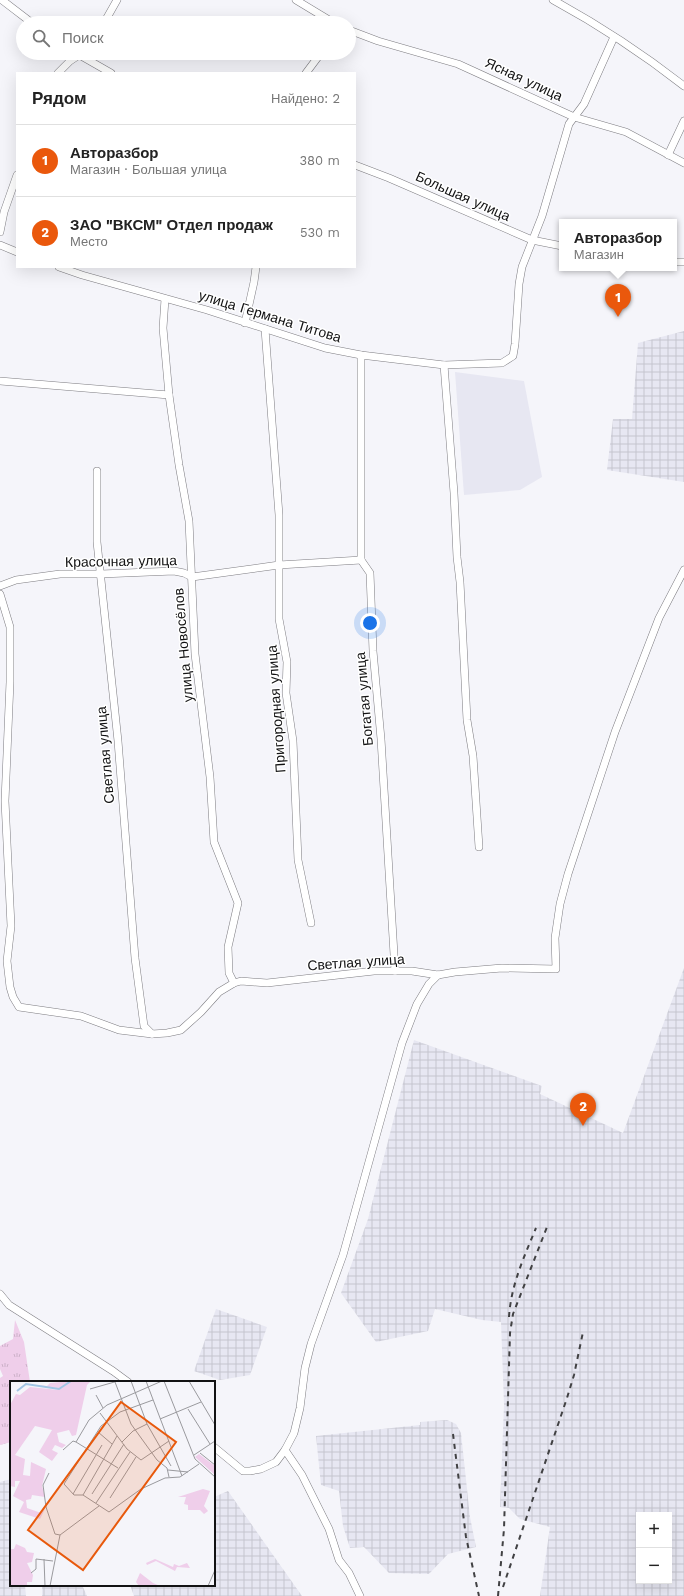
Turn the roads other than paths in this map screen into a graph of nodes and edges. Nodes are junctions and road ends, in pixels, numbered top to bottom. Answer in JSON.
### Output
{"nodes":[{"id":1,"x":2,"y":0,"type":"edge"},
{"id":2,"x":117,"y":0,"type":"edge"},
{"id":3,"x":296,"y":0,"type":"edge"},
{"id":4,"x":554,"y":0,"type":"edge"},
{"id":5,"x":23,"y":16,"type":"edge"},
{"id":6,"x":108,"y":16,"type":"edge"},
{"id":7,"x":322,"y":16,"type":"edge"},
{"id":8,"x":356,"y":33,"type":"edge"},
{"id":9,"x":614,"y":37,"type":"junction"},
{"id":10,"x":71,"y":60,"type":"edge"},
{"id":11,"x":89,"y":60,"type":"edge"},
{"id":12,"x":316,"y":60,"type":"edge"},
{"id":13,"x":59,"y":72,"type":"edge"},
{"id":14,"x":109,"y":72,"type":"edge"},
{"id":15,"x":307,"y":72,"type":"edge"},
{"id":16,"x":684,"y":86,"type":"edge"},
{"id":17,"x":574,"y":117,"type":"junction"},
{"id":18,"x":684,"y":121,"type":"edge"},
{"id":19,"x":668,"y":155,"type":"junction"},
{"id":20,"x":684,"y":163,"type":"edge"},
{"id":21,"x":356,"y":166,"type":"edge"},
{"id":22,"x":16,"y":178,"type":"edge"},
{"id":23,"x":0,"y":232,"type":"edge"},
{"id":24,"x":532,"y":240,"type":"junction"},
{"id":25,"x":0,"y":245,"type":"edge"},
{"id":26,"x":559,"y":245,"type":"edge"},
{"id":27,"x":16,"y":252,"type":"edge"},
{"id":28,"x":62,"y":268,"type":"edge"},
{"id":29,"x":256,"y":268,"type":"edge"},
{"id":30,"x":165,"y":298,"type":"junction"},
{"id":31,"x":246,"y":323,"type":"junction"},
{"id":32,"x":265,"y":329,"type":"junction"},
{"id":33,"x":361,"y":355,"type":"junction"},
{"id":34,"x":444,"y":365,"type":"junction"},
{"id":35,"x":0,"y":380,"type":"edge"},
{"id":36,"x":169,"y":395,"type":"junction"},
{"id":37,"x":97,"y":471,"type":"dead end"},
{"id":38,"x":361,"y":560,"type":"junction"},
{"id":39,"x":279,"y":565,"type":"junction"},
{"id":40,"x":684,"y":570,"type":"edge"},
{"id":41,"x":101,"y":574,"type":"junction"},
{"id":42,"x":192,"y":577,"type":"junction"},
{"id":43,"x":0,"y":586,"type":"edge"},
{"id":44,"x":0,"y":594,"type":"edge"},
{"id":45,"x":478,"y":847,"type":"dead end"},
{"id":46,"x":311,"y":923,"type":"dead end"},
{"id":47,"x":395,"y":971,"type":"junction"},
{"id":48,"x":438,"y":975,"type":"junction"},
{"id":49,"x":234,"y":984,"type":"junction"},
{"id":50,"x":152,"y":1034,"type":"junction"},
{"id":51,"x":0,"y":1294,"type":"edge"},
{"id":52,"x":127,"y":1381,"type":"edge"},
{"id":53,"x":215,"y":1448,"type":"edge"},
{"id":54,"x":285,"y":1450,"type":"junction"},
{"id":55,"x":360,"y":1596,"type":"edge"}],
"edges":[{"from":1,"to":5,"type":"street"},
{"from":2,"to":6,"type":"street"},
{"from":3,"to":7,"type":"street"},
{"from":4,"to":9,"type":"street"},
{"from":8,"to":17,"type":"street","name":"Ясная улица"},
{"from":9,"to":16,"type":"street"},
{"from":9,"to":17,"type":"street"},
{"from":10,"to":13,"type":"street"},
{"from":11,"to":14,"type":"street"},
{"from":12,"to":15,"type":"street"},
{"from":17,"to":19,"type":"street","name":"Ясная улица"},
{"from":17,"to":24,"type":"street"},
{"from":18,"to":19,"type":"street"},
{"from":19,"to":20,"type":"street","name":"Ясная улица"},
{"from":21,"to":24,"type":"street","name":"Большая улица"},
{"from":22,"to":23,"type":"street"},
{"from":24,"to":26,"type":"street","name":"Большая улица"},
{"from":24,"to":34,"type":"street","name":"улица Германа Титова"},
{"from":25,"to":27,"type":"street"},
{"from":28,"to":30,"type":"street","name":"улица Германа Титова"},
{"from":29,"to":31,"type":"street"},
{"from":30,"to":31,"type":"street","name":"улица Германа Титова"},
{"from":30,"to":36,"type":"street","name":"улица Новосёлов"},
{"from":31,"to":32,"type":"street","name":"улица Германа Титова"},
{"from":32,"to":33,"type":"street","name":"улица Германа Титова"},
{"from":32,"to":39,"type":"street","name":"Пригородная улица"},
{"from":33,"to":34,"type":"street","name":"улица Германа Титова"},
{"from":33,"to":38,"type":"street","name":"Богатая улица"},
{"from":34,"to":45,"type":"street"},
{"from":35,"to":36,"type":"street"},
{"from":36,"to":42,"type":"street","name":"улица Новосёлов"},
{"from":37,"to":41,"type":"street","name":"Светлая улица"},
{"from":38,"to":39,"type":"street","name":"Красочная улица"},
{"from":38,"to":47,"type":"street","name":"Богатая улица"},
{"from":39,"to":42,"type":"street","name":"Красочная улица"},
{"from":39,"to":46,"type":"street","name":"Пригородная улица"},
{"from":40,"to":48,"type":"street","name":"Светлая улица"},
{"from":41,"to":42,"type":"street","name":"Красочная улица"},
{"from":41,"to":43,"type":"street","name":"Красочная улица"},
{"from":41,"to":50,"type":"street","name":"Светлая улица"},
{"from":42,"to":49,"type":"street","name":"улица Новосёлов"},
{"from":44,"to":50,"type":"street","name":"Светлая улица"},
{"from":47,"to":48,"type":"street","name":"Светлая улица"},
{"from":47,"to":49,"type":"street","name":"Светлая улица"},
{"from":48,"to":54,"type":"street"},
{"from":49,"to":50,"type":"street","name":"Светлая улица"},
{"from":51,"to":52,"type":"street"},
{"from":53,"to":54,"type":"street"},
{"from":54,"to":55,"type":"street"}]}
